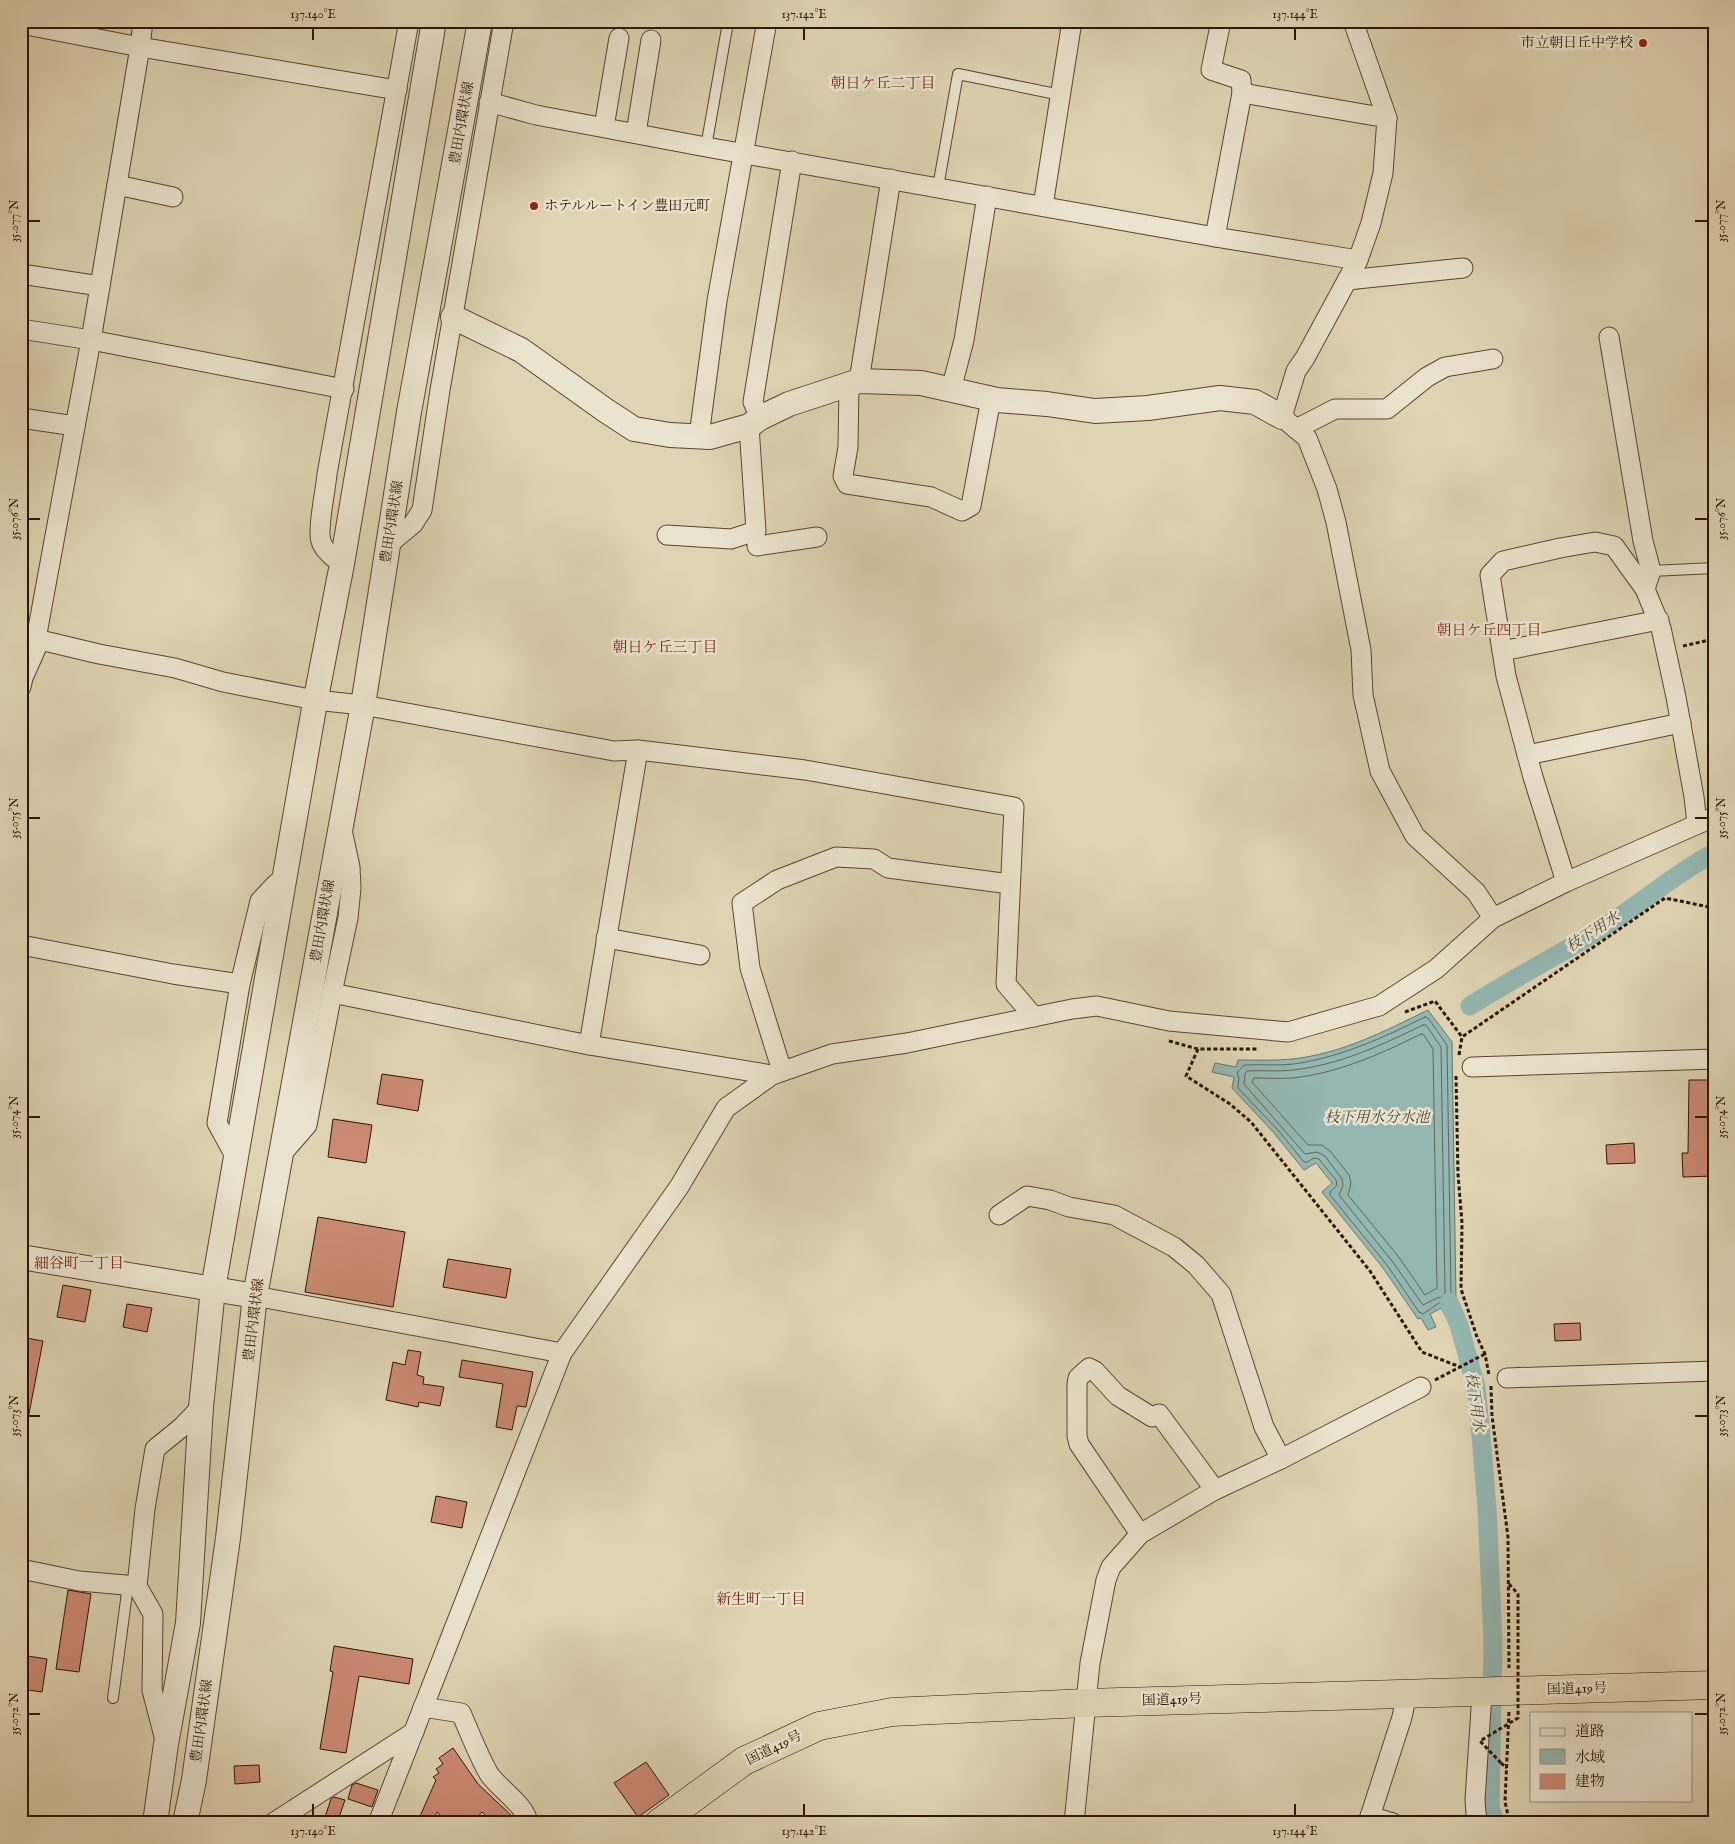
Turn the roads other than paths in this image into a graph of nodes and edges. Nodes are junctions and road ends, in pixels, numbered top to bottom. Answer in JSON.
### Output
{"nodes":[{"id":1,"x":143,"y":21,"type":"edge"},
{"id":2,"x":409,"y":21,"type":"edge"},
{"id":3,"x":434,"y":21,"type":"edge"},
{"id":4,"x":480,"y":21,"type":"edge"},
{"id":5,"x":504,"y":21,"type":"edge"},
{"id":6,"x":767,"y":21,"type":"edge"},
{"id":7,"x":1050,"y":21,"type":"edge"},
{"id":8,"x":1221,"y":21,"type":"edge"},
{"id":9,"x":1353,"y":21,"type":"edge"},
{"id":10,"x":21,"y":24,"type":"edge"},
{"id":11,"x":1072,"y":24,"type":"edge"},
{"id":12,"x":727,"y":28,"type":"dead end"},
{"id":13,"x":619,"y":38,"type":"dead end"},
{"id":14,"x":651,"y":40,"type":"dead end"},
{"id":15,"x":140,"y":47,"type":"junction"},
{"id":16,"x":397,"y":90,"type":"junction"},
{"id":17,"x":1242,"y":93,"type":"junction"},
{"id":18,"x":1061,"y":95,"type":"junction"},
{"id":19,"x":489,"y":102,"type":"junction"},
{"id":20,"x":1387,"y":118,"type":"junction"},
{"id":21,"x":604,"y":127,"type":"junction"},
{"id":22,"x":636,"y":132,"type":"junction"},
{"id":23,"x":706,"y":147,"type":"junction"},
{"id":24,"x":742,"y":153,"type":"junction"},
{"id":25,"x":792,"y":162,"type":"junction"},
{"id":26,"x":891,"y":179,"type":"junction"},
{"id":27,"x":117,"y":185,"type":"junction"},
{"id":28,"x":938,"y":187,"type":"junction"},
{"id":29,"x":988,"y":196,"type":"junction"},
{"id":30,"x":173,"y":197,"type":"dead end"},
{"id":31,"x":448,"y":197,"type":"junction"},
{"id":32,"x":376,"y":206,"type":"junction"},
{"id":33,"x":1043,"y":206,"type":"junction"},
{"id":34,"x":1215,"y":237,"type":"junction"},
{"id":35,"x":466,"y":238,"type":"junction"},
{"id":36,"x":396,"y":248,"type":"junction"},
{"id":37,"x":1358,"y":260,"type":"junction"},
{"id":38,"x":1463,"y":268,"type":"dead end"},
{"id":39,"x":21,"y":274,"type":"edge"},
{"id":40,"x":1347,"y":280,"type":"junction"},
{"id":41,"x":390,"y":283,"type":"junction"},
{"id":42,"x":100,"y":286,"type":"junction"},
{"id":43,"x":453,"y":316,"type":"junction"},
{"id":44,"x":356,"y":321,"type":"junction"},
{"id":45,"x":21,"y":329,"type":"edge"},
{"id":46,"x":1609,"y":338,"type":"dead end"},
{"id":47,"x":91,"y":340,"type":"junction"},
{"id":48,"x":1493,"y":359,"type":"dead end"},
{"id":49,"x":854,"y":384,"type":"junction"},
{"id":50,"x":344,"y":389,"type":"junction"},
{"id":51,"x":951,"y":390,"type":"junction"},
{"id":52,"x":991,"y":399,"type":"junction"},
{"id":53,"x":21,"y":418,"type":"edge"},
{"id":54,"x":755,"y":422,"type":"junction"},
{"id":55,"x":1289,"y":423,"type":"junction"},
{"id":56,"x":75,"y":426,"type":"junction"},
{"id":57,"x":699,"y":436,"type":"junction"},
{"id":58,"x":667,"y":535,"type":"dead end"},
{"id":59,"x":817,"y":537,"type":"dead end"},
{"id":60,"x":389,"y":544,"type":"junction"},
{"id":61,"x":757,"y":545,"type":"junction"},
{"id":62,"x":342,"y":564,"type":"junction"},
{"id":63,"x":1714,"y":568,"type":"edge"},
{"id":64,"x":1651,"y":571,"type":"junction"},
{"id":65,"x":1645,"y":589,"type":"junction"},
{"id":66,"x":1659,"y":620,"type":"junction"},
{"id":67,"x":32,"y":641,"type":"edge"},
{"id":68,"x":1502,"y":651,"type":"junction"},
{"id":69,"x":21,"y":687,"type":"edge"},
{"id":70,"x":315,"y":700,"type":"junction"},
{"id":71,"x":363,"y":706,"type":"junction"},
{"id":72,"x":1681,"y":723,"type":"junction"},
{"id":73,"x":638,"y":750,"type":"junction"},
{"id":74,"x":1527,"y":755,"type":"junction"},
{"id":75,"x":1705,"y":820,"type":"edge"},
{"id":76,"x":341,"y":825,"type":"junction"},
{"id":77,"x":285,"y":877,"type":"junction"},
{"id":78,"x":1566,"y":882,"type":"junction"},
{"id":79,"x":1010,"y":884,"type":"junction"},
{"id":80,"x":1493,"y":918,"type":"junction"},
{"id":81,"x":606,"y":938,"type":"junction"},
{"id":82,"x":21,"y":945,"type":"edge"},
{"id":83,"x":700,"y":955,"type":"dead end"},
{"id":84,"x":240,"y":984,"type":"junction"},
{"id":85,"x":332,"y":993,"type":"junction"},
{"id":86,"x":1034,"y":1017,"type":"junction"},
{"id":87,"x":589,"y":1045,"type":"junction"},
{"id":88,"x":1714,"y":1060,"type":"edge"},
{"id":89,"x":1462,"y":1067,"type":"road end"},
{"id":90,"x":777,"y":1073,"type":"junction"},
{"id":91,"x":236,"y":1156,"type":"junction"},
{"id":92,"x":280,"y":1156,"type":"junction"},
{"id":93,"x":999,"y":1215,"type":"dead end"},
{"id":94,"x":21,"y":1257,"type":"edge"},
{"id":95,"x":213,"y":1290,"type":"junction"},
{"id":96,"x":255,"y":1296,"type":"junction"},
{"id":97,"x":562,"y":1353,"type":"junction"},
{"id":98,"x":1714,"y":1371,"type":"edge"},
{"id":99,"x":1507,"y":1378,"type":"dead end"},
{"id":100,"x":1421,"y":1388,"type":"dead end"},
{"id":101,"x":201,"y":1408,"type":"junction"},
{"id":102,"x":1281,"y":1458,"type":"junction"},
{"id":103,"x":1215,"y":1490,"type":"junction"},
{"id":104,"x":1140,"y":1534,"type":"junction"},
{"id":105,"x":21,"y":1569,"type":"edge"},
{"id":106,"x":132,"y":1586,"type":"junction"},
{"id":107,"x":1714,"y":1685,"type":"edge"},
{"id":108,"x":1407,"y":1693,"type":"junction"},
{"id":109,"x":1482,"y":1693,"type":"junction"},
{"id":110,"x":113,"y":1698,"type":"dead end"},
{"id":111,"x":1085,"y":1703,"type":"junction"},
{"id":112,"x":423,"y":1707,"type":"junction"},
{"id":113,"x":414,"y":1732,"type":"junction"},
{"id":114,"x":166,"y":1744,"type":"junction"},
{"id":115,"x":1369,"y":1819,"type":"edge"},
{"id":116,"x":155,"y":1823,"type":"edge"},
{"id":117,"x":185,"y":1823,"type":"edge"},
{"id":118,"x":273,"y":1823,"type":"edge"},
{"id":119,"x":378,"y":1823,"type":"edge"},
{"id":120,"x":528,"y":1823,"type":"edge"},
{"id":121,"x":659,"y":1823,"type":"edge"},
{"id":122,"x":1074,"y":1823,"type":"edge"},
{"id":123,"x":1393,"y":1823,"type":"edge"},
{"id":124,"x":1479,"y":1823,"type":"edge"}],
"edges":[{"from":1,"to":15,"type":"street"},
{"from":2,"to":16,"type":"street"},
{"from":3,"to":36,"type":"street","name":"豊田内環状線"},
{"from":4,"to":31,"type":"street","name":"豊田内環状線"},
{"from":5,"to":19,"type":"street"},
{"from":6,"to":24,"type":"street"},
{"from":7,"to":11,"type":"lane"},
{"from":8,"to":17,"type":"street"},
{"from":9,"to":20,"type":"street"},
{"from":10,"to":15,"type":"street"},
{"from":11,"to":18,"type":"street"},
{"from":12,"to":23,"type":"lane"},
{"from":13,"to":21,"type":"street"},
{"from":14,"to":22,"type":"street"},
{"from":15,"to":16,"type":"street"},
{"from":15,"to":27,"type":"street"},
{"from":16,"to":32,"type":"street"},
{"from":17,"to":20,"type":"street"},
{"from":17,"to":34,"type":"street"},
{"from":18,"to":28,"type":"lane"},
{"from":18,"to":33,"type":"street"},
{"from":19,"to":21,"type":"street"},
{"from":19,"to":35,"type":"street"},
{"from":20,"to":37,"type":"street"},
{"from":21,"to":22,"type":"street"},
{"from":22,"to":23,"type":"street"},
{"from":23,"to":24,"type":"street"},
{"from":24,"to":25,"type":"street"},
{"from":24,"to":57,"type":"street"},
{"from":25,"to":26,"type":"street"},
{"from":25,"to":54,"type":"street"},
{"from":26,"to":28,"type":"street"},
{"from":26,"to":49,"type":"street"},
{"from":27,"to":30,"type":"street"},
{"from":27,"to":42,"type":"street"},
{"from":28,"to":29,"type":"street"},
{"from":29,"to":33,"type":"street"},
{"from":29,"to":51,"type":"street"},
{"from":31,"to":35,"type":"street"},
{"from":31,"to":60,"type":"street","name":"豊田内環状線"},
{"from":32,"to":36,"type":"street"},
{"from":32,"to":44,"type":"street"},
{"from":33,"to":34,"type":"street"},
{"from":34,"to":37,"type":"street"},
{"from":35,"to":43,"type":"street"},
{"from":36,"to":41,"type":"street","name":"豊田内環状線"},
{"from":37,"to":40,"type":"street"},
{"from":38,"to":40,"type":"street"},
{"from":39,"to":42,"type":"street"},
{"from":40,"to":55,"type":"street"},
{"from":41,"to":44,"type":"street"},
{"from":41,"to":62,"type":"street","name":"豊田内環状線"},
{"from":42,"to":47,"type":"street"},
{"from":43,"to":57,"type":"street"},
{"from":43,"to":60,"type":"street"},
{"from":44,"to":50,"type":"street"},
{"from":45,"to":47,"type":"street"},
{"from":46,"to":64,"type":"street"},
{"from":47,"to":50,"type":"street"},
{"from":47,"to":56,"type":"street"},
{"from":48,"to":55,"type":"street"},
{"from":49,"to":51,"type":"street"},
{"from":49,"to":52,"type":"street"},
{"from":49,"to":54,"type":"street"},
{"from":50,"to":62,"type":"street"},
{"from":51,"to":52,"type":"street"},
{"from":52,"to":55,"type":"street"},
{"from":53,"to":56,"type":"street"},
{"from":54,"to":57,"type":"street"},
{"from":54,"to":61,"type":"street"},
{"from":55,"to":80,"type":"street"},
{"from":56,"to":67,"type":"street"},
{"from":58,"to":61,"type":"street"},
{"from":59,"to":61,"type":"street"},
{"from":60,"to":71,"type":"street","name":"豊田内環状線"},
{"from":62,"to":70,"type":"street","name":"豊田内環状線"},
{"from":63,"to":64,"type":"lane"},
{"from":64,"to":65,"type":"street"},
{"from":65,"to":66,"type":"street"},
{"from":65,"to":68,"type":"street"},
{"from":66,"to":68,"type":"street"},
{"from":66,"to":72,"type":"street"},
{"from":67,"to":69,"type":"street"},
{"from":67,"to":70,"type":"street"},
{"from":68,"to":74,"type":"street"},
{"from":70,"to":71,"type":"street"},
{"from":70,"to":77,"type":"street","name":"豊田内環状線"},
{"from":71,"to":73,"type":"street"},
{"from":71,"to":76,"type":"street","name":"豊田内環状線"},
{"from":72,"to":74,"type":"street"},
{"from":72,"to":75,"type":"street"},
{"from":73,"to":79,"type":"street"},
{"from":73,"to":81,"type":"street"},
{"from":74,"to":78,"type":"street"},
{"from":75,"to":78,"type":"street"},
{"from":76,"to":85,"type":"street"},
{"from":76,"to":92,"type":"street","name":"豊田内環状線"},
{"from":77,"to":84,"type":"street"},
{"from":77,"to":91,"type":"street","name":"豊田内環状線"},
{"from":78,"to":80,"type":"street"},
{"from":79,"to":86,"type":"street"},
{"from":79,"to":90,"type":"street"},
{"from":80,"to":86,"type":"street"},
{"from":81,"to":83,"type":"street"},
{"from":81,"to":87,"type":"street"},
{"from":82,"to":84,"type":"street"},
{"from":84,"to":91,"type":"street"},
{"from":85,"to":87,"type":"street"},
{"from":85,"to":92,"type":"street"},
{"from":86,"to":90,"type":"street"},
{"from":87,"to":90,"type":"street"},
{"from":88,"to":89,"type":"street"},
{"from":90,"to":97,"type":"street"},
{"from":91,"to":95,"type":"street","name":"豊田内環状線"},
{"from":92,"to":96,"type":"street","name":"豊田内環状線"},
{"from":93,"to":102,"type":"street"},
{"from":94,"to":95,"type":"street"},
{"from":95,"to":96,"type":"street"},
{"from":95,"to":101,"type":"street","name":"豊田内環状線"},
{"from":96,"to":97,"type":"street"},
{"from":96,"to":117,"type":"street","name":"豊田内環状線"},
{"from":97,"to":112,"type":"street"},
{"from":98,"to":99,"type":"street"},
{"from":100,"to":102,"type":"street"},
{"from":101,"to":106,"type":"street"},
{"from":101,"to":114,"type":"street","name":"豊田内環状線"},
{"from":102,"to":103,"type":"street"},
{"from":103,"to":104,"type":"street"},
{"from":103,"to":104,"type":"street"},
{"from":104,"to":111,"type":"street"},
{"from":105,"to":106,"type":"street"},
{"from":106,"to":110,"type":"lane"},
{"from":106,"to":114,"type":"street"},
{"from":107,"to":109,"type":"highway","name":"国道419号"},
{"from":108,"to":109,"type":"highway","name":"国道419号"},
{"from":108,"to":111,"type":"highway","name":"国道419号"},
{"from":108,"to":115,"type":"street"},
{"from":109,"to":124,"type":"street"},
{"from":111,"to":121,"type":"highway","name":"国道419号"},
{"from":111,"to":122,"type":"street"},
{"from":112,"to":113,"type":"street"},
{"from":112,"to":120,"type":"street"},
{"from":113,"to":118,"type":"street"},
{"from":113,"to":119,"type":"street"},
{"from":114,"to":116,"type":"street","name":"豊田内環状線"},
{"from":115,"to":123,"type":"street"}]}
